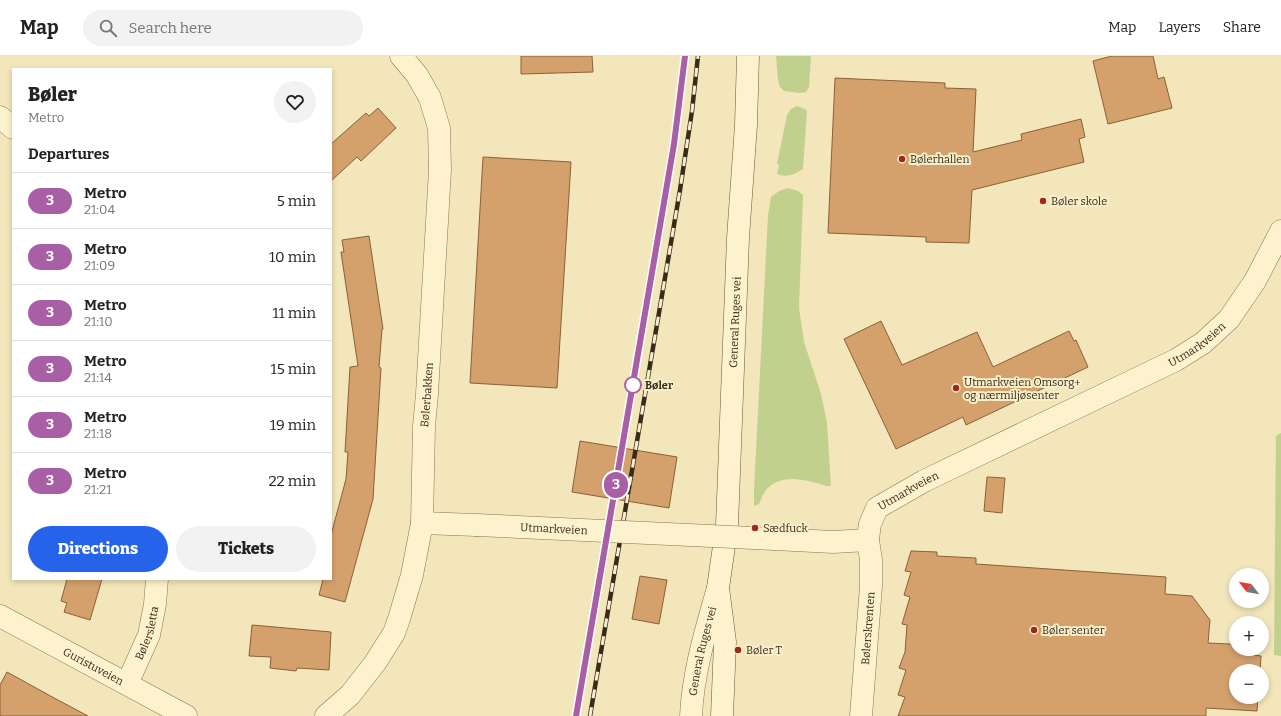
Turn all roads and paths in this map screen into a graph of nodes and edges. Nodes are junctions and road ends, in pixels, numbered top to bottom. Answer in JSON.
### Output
{"nodes":[{"id":1,"x":401,"y":56,"type":"edge"},
{"id":2,"x":748,"y":56,"type":"edge"},
{"id":3,"x":0,"y":117,"type":"edge"},
{"id":4,"x":12,"y":127,"type":"edge"},
{"id":5,"x":1281,"y":231,"type":"edge"},
{"id":6,"x":422,"y":523,"type":"junction"},
{"id":7,"x":868,"y":540,"type":"junction"},
{"id":8,"x":157,"y":580,"type":"edge"},
{"id":9,"x":718,"y":588,"type":"junction"},
{"id":10,"x":0,"y":616,"type":"edge"},
{"id":11,"x":127,"y":684,"type":"junction"},
{"id":12,"x":186,"y":716,"type":"edge"},
{"id":13,"x":326,"y":716,"type":"edge"},
{"id":14,"x":691,"y":716,"type":"edge"},
{"id":15,"x":722,"y":716,"type":"edge"},
{"id":16,"x":861,"y":716,"type":"edge"}],
"edges":[{"from":1,"to":6,"type":"street","name":"Bølerbakken"},
{"from":2,"to":9,"type":"street","name":"General Ruges vei"},
{"from":3,"to":4,"type":"street"},
{"from":5,"to":7,"type":"street","name":"Utmarkveien"},
{"from":6,"to":7,"type":"street","name":"Utmarkveien","bridge":true},
{"from":6,"to":13,"type":"street","name":"Bølerbakken"},
{"from":7,"to":16,"type":"street","name":"Bølerskrenten"},
{"from":8,"to":11,"type":"street","name":"Bølersletta"},
{"from":9,"to":14,"type":"street","name":"General Ruges vei"},
{"from":9,"to":15,"type":"street","name":"General Ruges vei"},
{"from":10,"to":11,"type":"street","name":"Guristuveien"},
{"from":11,"to":12,"type":"street","name":"Guristuveien"}]}
